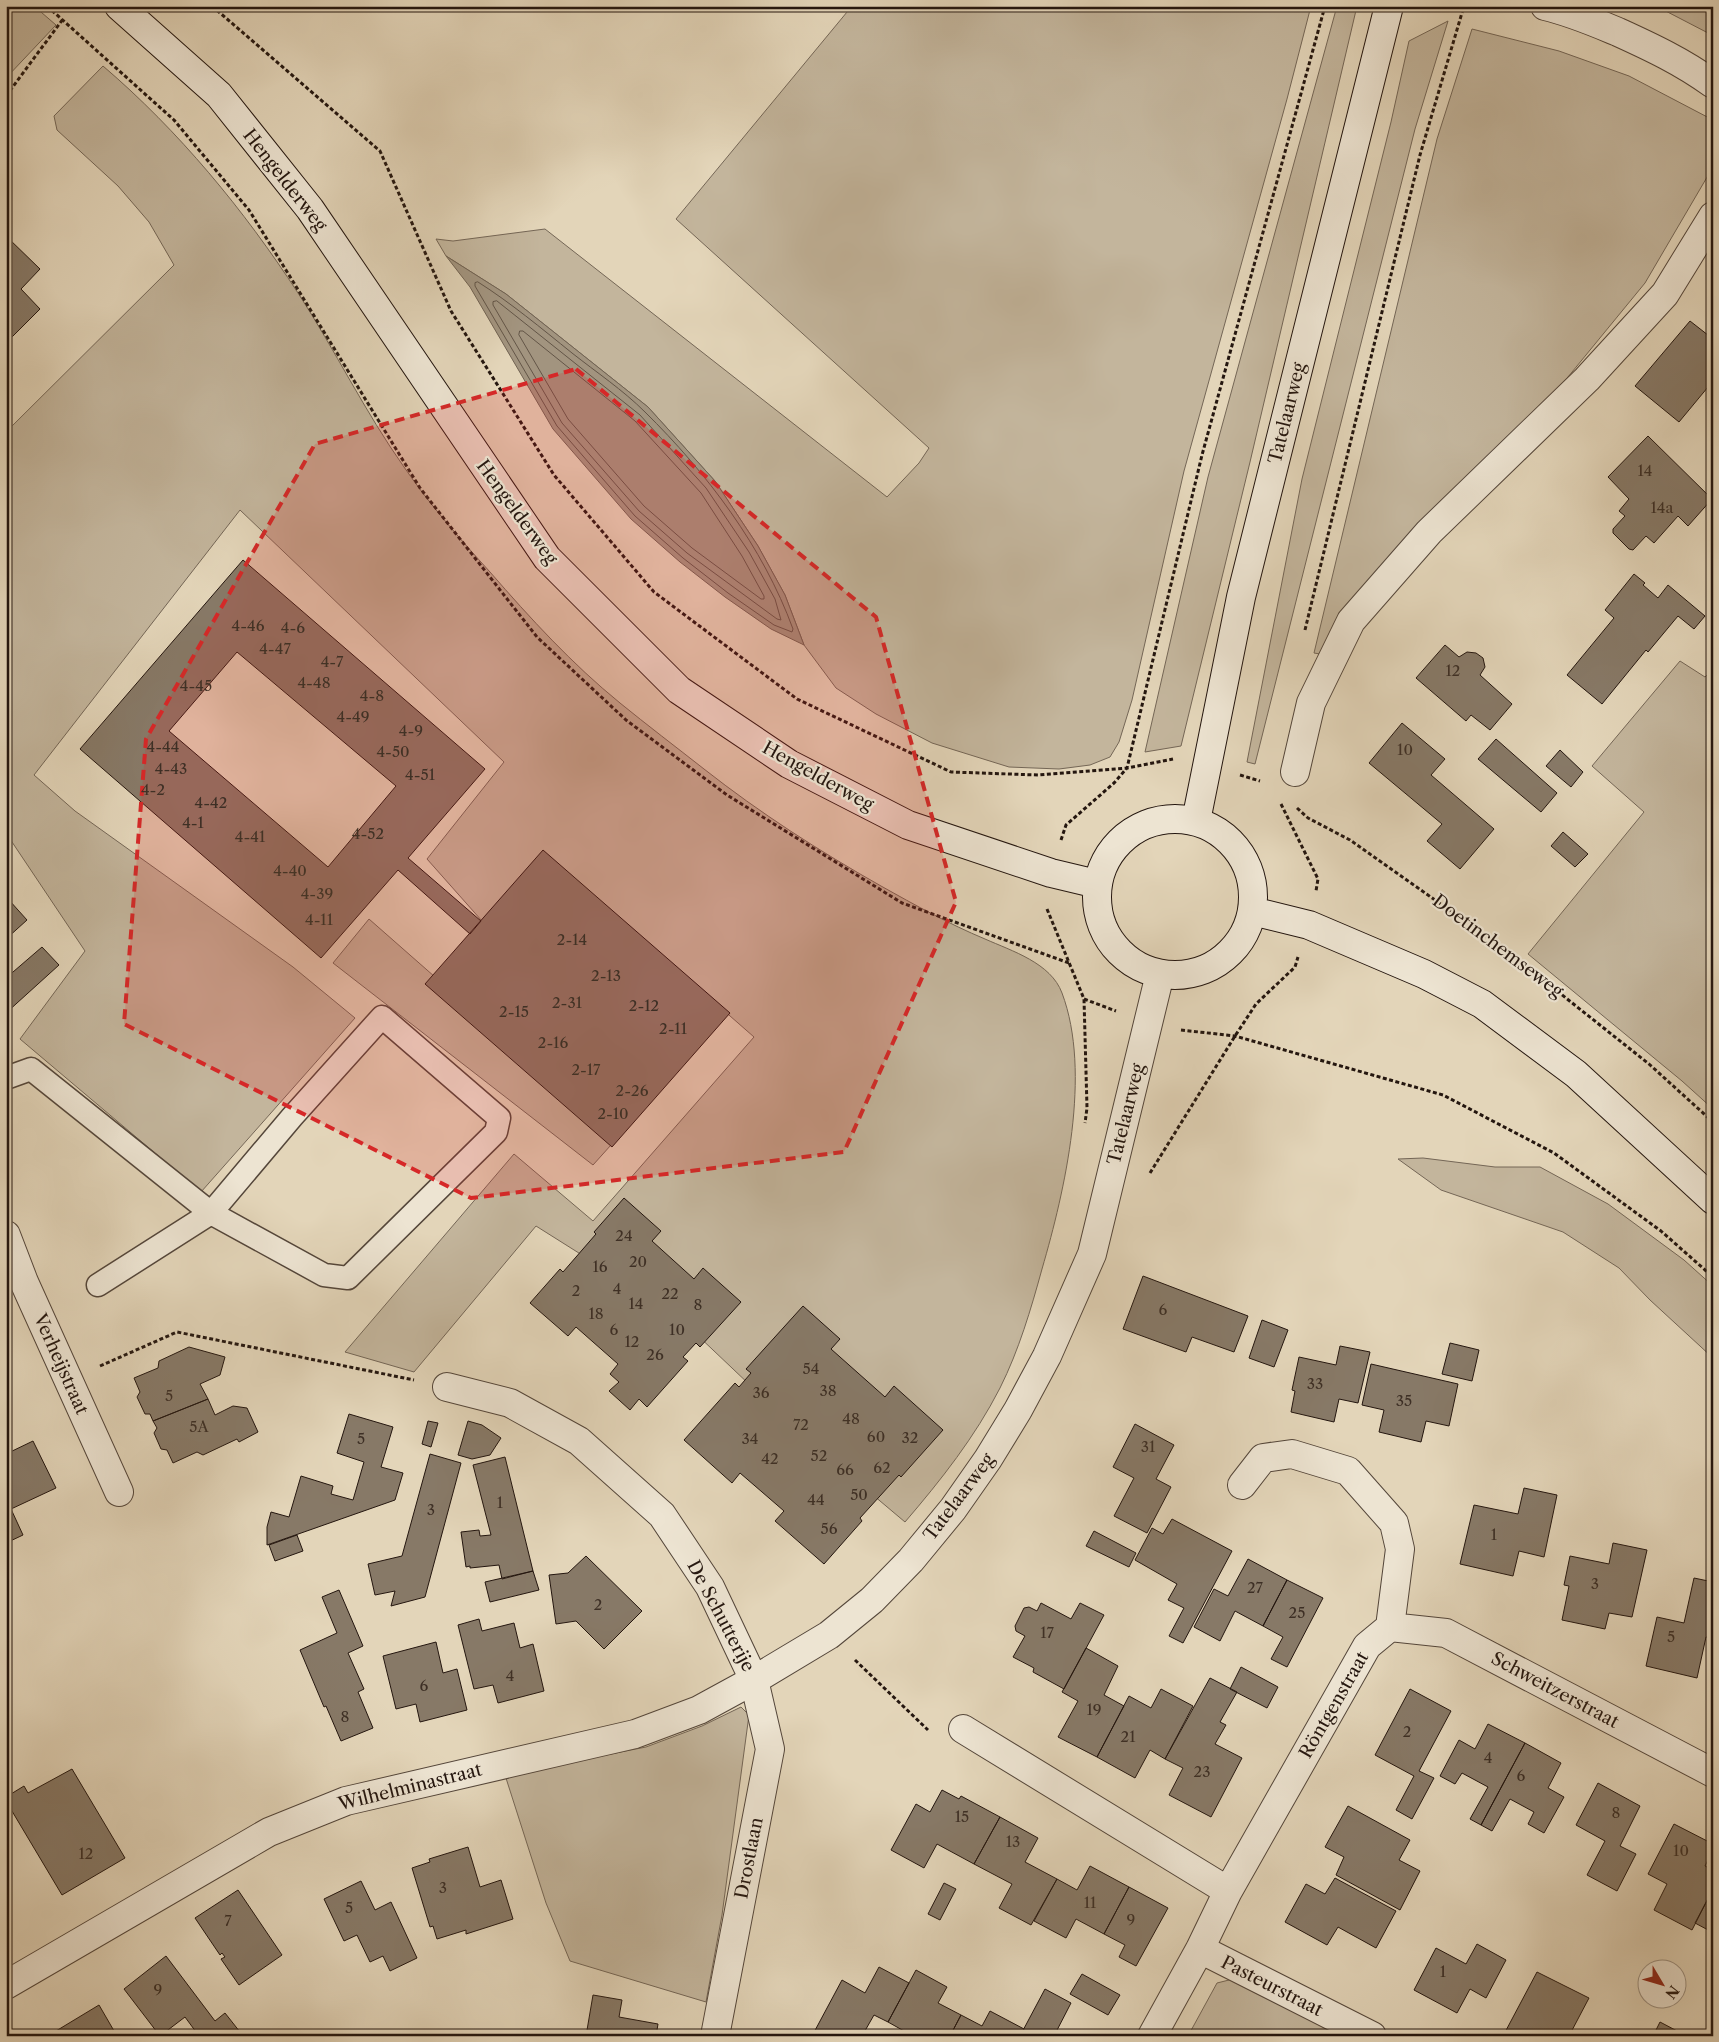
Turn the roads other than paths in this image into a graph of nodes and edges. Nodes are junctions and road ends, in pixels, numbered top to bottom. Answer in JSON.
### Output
{"nodes":[{"id":1,"x":119,"y":6,"type":"edge"},
{"id":2,"x":1389,"y":6,"type":"edge"},
{"id":3,"x":1545,"y":6,"type":"edge"},
{"id":4,"x":1713,"y":84,"type":"edge"},
{"id":5,"x":1713,"y":216,"type":"edge"},
{"id":6,"x":1295,"y":772,"type":"dead end"},
{"id":7,"x":1196,"y":821,"type":"junction"},
{"id":8,"x":1097,"y":884,"type":"junction"},
{"id":9,"x":1252,"y":911,"type":"junction"},
{"id":10,"x":1160,"y":974,"type":"junction"},
{"id":11,"x":6,"y":1078,"type":"edge"},
{"id":12,"x":1713,"y":1200,"type":"edge"},
{"id":13,"x":211,"y":1213,"type":"junction"},
{"id":14,"x":6,"y":1235,"type":"edge"},
{"id":15,"x":98,"y":1285,"type":"dead end"},
{"id":16,"x":447,"y":1387,"type":"road end"},
{"id":17,"x":1242,"y":1484,"type":"dead end"},
{"id":18,"x":119,"y":1492,"type":"dead end"},
{"id":19,"x":1390,"y":1627,"type":"junction"},
{"id":20,"x":754,"y":1680,"type":"junction"},
{"id":21,"x":963,"y":1729,"type":"road end"},
{"id":22,"x":1713,"y":1773,"type":"edge"},
{"id":23,"x":1228,"y":1891,"type":"junction"},
{"id":24,"x":1200,"y":1949,"type":"junction"},
{"id":25,"x":6,"y":1984,"type":"edge"},
{"id":26,"x":715,"y":2036,"type":"edge"},
{"id":27,"x":1152,"y":2036,"type":"edge"},
{"id":28,"x":1372,"y":2036,"type":"edge"}],
"edges":[{"from":1,"to":8,"type":"street","name":"Hengelderweg"},
{"from":2,"to":7,"type":"street","name":"Tatelaarweg"},
{"from":3,"to":4,"type":"street"},
{"from":5,"to":6,"type":"street"},
{"from":7,"to":8,"type":"street"},
{"from":7,"to":9,"type":"street"},
{"from":8,"to":10,"type":"street"},
{"from":9,"to":10,"type":"street"},
{"from":9,"to":12,"type":"street"},
{"from":10,"to":20,"type":"street","name":"Tatelaarweg"},
{"from":11,"to":13,"type":"lane"},
{"from":13,"to":13,"type":"lane"},
{"from":13,"to":15,"type":"lane"},
{"from":14,"to":18,"type":"street","name":"Verheijstraat"},
{"from":16,"to":20,"type":"street","name":"De Schutterije"},
{"from":17,"to":19,"type":"street"},
{"from":19,"to":22,"type":"street","name":"Schweitzerstraat"},
{"from":19,"to":23,"type":"street","name":"Röntgenstraat"},
{"from":20,"to":25,"type":"street","name":"Wilhelminastraat"},
{"from":20,"to":26,"type":"street","name":"Drostlaan"},
{"from":21,"to":23,"type":"street"},
{"from":23,"to":24,"type":"street","name":"Röntgenstraat"},
{"from":24,"to":27,"type":"street","name":"Röntgenstraat"},
{"from":24,"to":28,"type":"street","name":"Pasteurstraat"}]}
